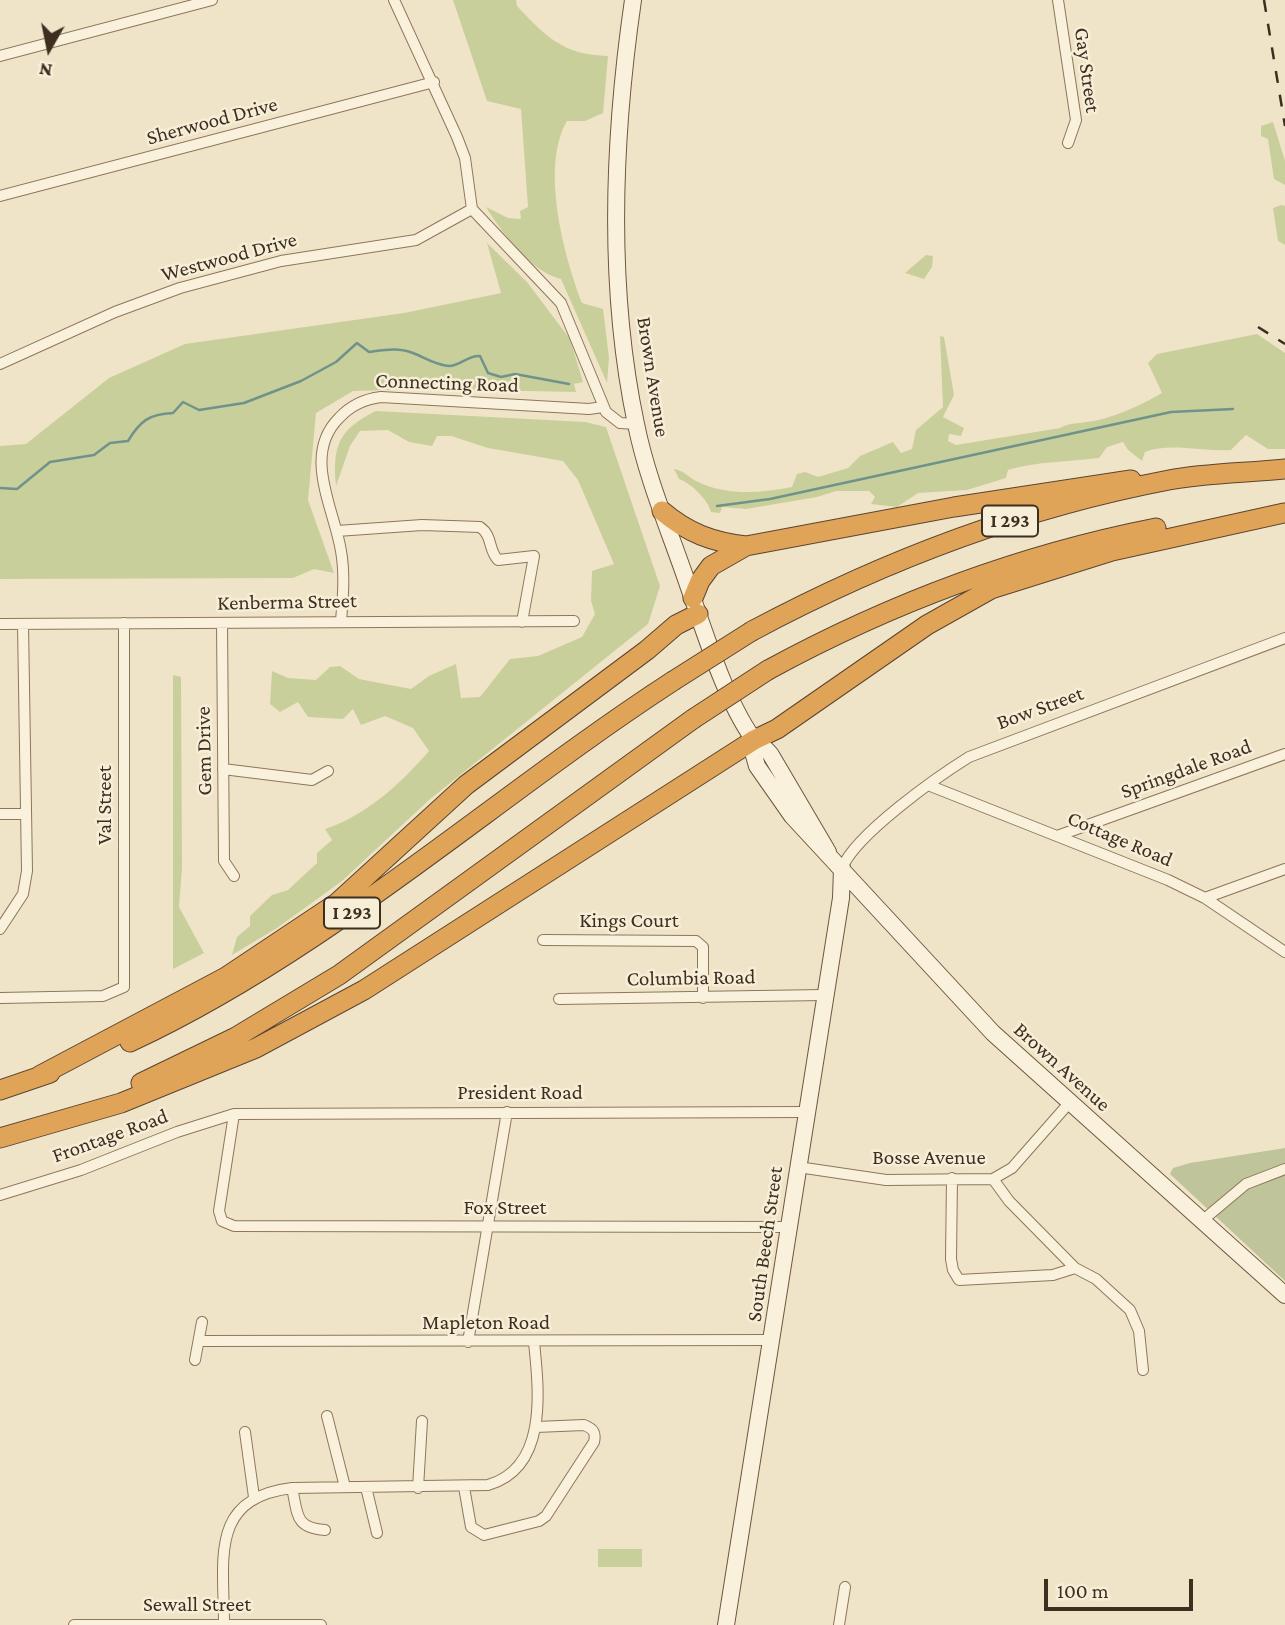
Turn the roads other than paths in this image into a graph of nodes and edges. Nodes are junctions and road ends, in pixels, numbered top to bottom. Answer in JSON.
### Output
{"nodes":[{"id":1,"x":212,"y":0,"type":"edge"},
{"id":2,"x":394,"y":0,"type":"edge"},
{"id":3,"x":634,"y":0,"type":"edge"},
{"id":4,"x":1058,"y":0,"type":"edge"},
{"id":5,"x":0,"y":55,"type":"edge"},
{"id":6,"x":433,"y":82,"type":"junction"},
{"id":7,"x":1068,"y":143,"type":"dead end"},
{"id":8,"x":0,"y":196,"type":"edge"},
{"id":9,"x":472,"y":209,"type":"junction"},
{"id":10,"x":0,"y":364,"type":"edge"},
{"id":11,"x":603,"y":407,"type":"junction"},
{"id":12,"x":636,"y":424,"type":"junction"},
{"id":13,"x":1285,"y":469,"type":"edge"},
{"id":14,"x":1171,"y":480,"type":"junction"},
{"id":15,"x":662,"y":511,"type":"junction"},
{"id":16,"x":1284,"y":513,"type":"edge"},
{"id":17,"x":337,"y":531,"type":"junction"},
{"id":18,"x":746,"y":546,"type":"junction"},
{"id":19,"x":696,"y":606,"type":"junction"},
{"id":20,"x":341,"y":621,"type":"junction"},
{"id":21,"x":575,"y":621,"type":"dead end"},
{"id":22,"x":124,"y":622,"type":"junction"},
{"id":23,"x":522,"y":622,"type":"junction"},
{"id":24,"x":222,"y":623,"type":"junction"},
{"id":25,"x":0,"y":624,"type":"edge"},
{"id":26,"x":23,"y":624,"type":"junction"},
{"id":27,"x":1285,"y":638,"type":"edge"},
{"id":28,"x":754,"y":740,"type":"junction"},
{"id":29,"x":1285,"y":754,"type":"edge"},
{"id":30,"x":223,"y":769,"type":"junction"},
{"id":31,"x":328,"y":771,"type":"dead end"},
{"id":32,"x":928,"y":785,"type":"junction"},
{"id":33,"x":0,"y":814,"type":"edge"},
{"id":34,"x":26,"y":814,"type":"junction"},
{"id":35,"x":1060,"y":835,"type":"junction"},
{"id":36,"x":842,"y":868,"type":"junction"},
{"id":37,"x":1285,"y":869,"type":"edge"},
{"id":38,"x":234,"y":876,"type":"dead end"},
{"id":39,"x":1205,"y":898,"type":"junction"},
{"id":40,"x":0,"y":929,"type":"edge"},
{"id":41,"x":543,"y":940,"type":"dead end"},
{"id":42,"x":1285,"y":951,"type":"edge"},
{"id":43,"x":824,"y":995,"type":"junction"},
{"id":44,"x":0,"y":998,"type":"edge"},
{"id":45,"x":703,"y":998,"type":"junction"},
{"id":46,"x":559,"y":999,"type":"dead end"},
{"id":47,"x":39,"y":1076,"type":"junction"},
{"id":48,"x":0,"y":1090,"type":"edge"},
{"id":49,"x":1070,"y":1102,"type":"junction"},
{"id":50,"x":507,"y":1112,"type":"junction"},
{"id":51,"x":807,"y":1112,"type":"junction"},
{"id":52,"x":234,"y":1114,"type":"junction"},
{"id":53,"x":67,"y":1117,"type":"junction"},
{"id":54,"x":0,"y":1138,"type":"edge"},
{"id":55,"x":798,"y":1167,"type":"junction"},
{"id":56,"x":1285,"y":1169,"type":"edge"},
{"id":57,"x":952,"y":1178,"type":"junction"},
{"id":58,"x":993,"y":1179,"type":"junction"},
{"id":59,"x":0,"y":1195,"type":"edge"},
{"id":60,"x":1202,"y":1220,"type":"junction"},
{"id":61,"x":789,"y":1227,"type":"junction"},
{"id":62,"x":489,"y":1228,"type":"junction"},
{"id":63,"x":1075,"y":1268,"type":"junction"},
{"id":64,"x":1285,"y":1295,"type":"edge"},
{"id":65,"x":202,"y":1322,"type":"dead end"},
{"id":66,"x":772,"y":1340,"type":"junction"},
{"id":67,"x":199,"y":1341,"type":"junction"},
{"id":68,"x":468,"y":1342,"type":"junction"},
{"id":69,"x":534,"y":1342,"type":"junction"},
{"id":70,"x":195,"y":1360,"type":"dead end"},
{"id":71,"x":1143,"y":1370,"type":"dead end"},
{"id":72,"x":327,"y":1416,"type":"dead end"},
{"id":73,"x":422,"y":1421,"type":"dead end"},
{"id":74,"x":536,"y":1427,"type":"junction"},
{"id":75,"x":245,"y":1432,"type":"dead end"},
{"id":76,"x":345,"y":1487,"type":"junction"},
{"id":77,"x":366,"y":1487,"type":"junction"},
{"id":78,"x":464,"y":1487,"type":"junction"},
{"id":79,"x":292,"y":1488,"type":"junction"},
{"id":80,"x":418,"y":1488,"type":"junction"},
{"id":81,"x":254,"y":1497,"type":"junction"},
{"id":82,"x":325,"y":1530,"type":"dead end"},
{"id":83,"x":377,"y":1533,"type":"dead end"},
{"id":84,"x":845,"y":1587,"type":"dead end"},
{"id":85,"x":224,"y":1624,"type":"edge"},
{"id":86,"x":74,"y":1625,"type":"edge"},
{"id":87,"x":320,"y":1625,"type":"edge"},
{"id":88,"x":726,"y":1625,"type":"edge"},
{"id":89,"x":839,"y":1625,"type":"edge"}],
"edges":[{"from":1,"to":5,"type":"street"},
{"from":2,"to":6,"type":"street"},
{"from":3,"to":12,"type":"main road","name":"Brown Avenue"},
{"from":4,"to":7,"type":"street","name":"Gay Street"},
{"from":6,"to":8,"type":"street","name":"Sherwood Drive"},
{"from":6,"to":9,"type":"street"},
{"from":9,"to":10,"type":"street","name":"Westwood Drive"},
{"from":9,"to":11,"type":"street"},
{"from":11,"to":12,"type":"street"},
{"from":11,"to":17,"type":"street","name":"Connecting Road"},
{"from":12,"to":15,"type":"main road","name":"Brown Avenue"},
{"from":13,"to":14,"type":"highway","number":"I 293"},
{"from":14,"to":18,"type":"highway"},
{"from":14,"to":47,"type":"highway","number":"I 293","bridge":true},
{"from":15,"to":18,"type":"highway"},
{"from":15,"to":19,"type":"main road","name":"Brown Avenue"},
{"from":16,"to":28,"type":"highway"},
{"from":16,"to":53,"type":"highway","number":"I 293","bridge":true},
{"from":17,"to":20,"type":"street","name":"Connecting Road"},
{"from":17,"to":23,"type":"street"},
{"from":18,"to":19,"type":"highway"},
{"from":19,"to":28,"type":"main road","name":"Brown Avenue"},
{"from":19,"to":47,"type":"highway"},
{"from":20,"to":23,"type":"street","name":"Kenberma Street"},
{"from":20,"to":24,"type":"street","name":"Kenberma Street"},
{"from":21,"to":23,"type":"street","name":"Kenberma Street"},
{"from":22,"to":24,"type":"street","name":"Kenberma Street"},
{"from":22,"to":26,"type":"street","name":"Kenberma Street"},
{"from":22,"to":44,"type":"street","name":"Val Street"},
{"from":24,"to":30,"type":"street","name":"Gem Drive"},
{"from":25,"to":26,"type":"street","name":"Kenberma Street"},
{"from":26,"to":34,"type":"street"},
{"from":27,"to":32,"type":"street","name":"Bow Street"},
{"from":28,"to":36,"type":"main road","name":"Brown Avenue"},
{"from":28,"to":53,"type":"highway"},
{"from":29,"to":35,"type":"street","name":"Springdale Road"},
{"from":30,"to":31,"type":"street"},
{"from":30,"to":38,"type":"street","name":"Gem Drive"},
{"from":32,"to":35,"type":"street","name":"Cottage Road"},
{"from":32,"to":36,"type":"street","name":"Bow Street"},
{"from":33,"to":34,"type":"street"},
{"from":34,"to":40,"type":"street"},
{"from":35,"to":39,"type":"street","name":"Cottage Road"},
{"from":36,"to":43,"type":"main road","name":"South Beech Street"},
{"from":36,"to":49,"type":"main road","name":"Brown Avenue"},
{"from":37,"to":39,"type":"street"},
{"from":39,"to":42,"type":"street","name":"Cottage Road"},
{"from":41,"to":45,"type":"street","name":"Kings Court"},
{"from":43,"to":45,"type":"street","name":"Columbia Road"},
{"from":43,"to":51,"type":"main road","name":"South Beech Street"},
{"from":45,"to":46,"type":"street","name":"Columbia Road"},
{"from":47,"to":48,"type":"highway","number":"I 293"},
{"from":49,"to":58,"type":"street","name":"Bosse Avenue"},
{"from":49,"to":60,"type":"main road","name":"Brown Avenue"},
{"from":50,"to":51,"type":"street","name":"President Road"},
{"from":50,"to":52,"type":"street","name":"President Road"},
{"from":50,"to":62,"type":"street"},
{"from":51,"to":55,"type":"main road","name":"South Beech Street"},
{"from":52,"to":59,"type":"street","name":"Frontage Road"},
{"from":52,"to":62,"type":"street","name":"Fox Street"},
{"from":53,"to":54,"type":"highway","number":"I 293"},
{"from":55,"to":57,"type":"street","name":"Bosse Avenue"},
{"from":55,"to":61,"type":"main road","name":"South Beech Street"},
{"from":56,"to":60,"type":"street"},
{"from":57,"to":58,"type":"street","name":"Bosse Avenue"},
{"from":57,"to":63,"type":"street"},
{"from":58,"to":63,"type":"street"},
{"from":60,"to":64,"type":"main road","name":"Brown Avenue"},
{"from":61,"to":62,"type":"street","name":"Fox Street"},
{"from":61,"to":66,"type":"main road","name":"South Beech Street"},
{"from":62,"to":68,"type":"street"},
{"from":63,"to":71,"type":"street"},
{"from":65,"to":67,"type":"street"},
{"from":66,"to":69,"type":"street","name":"Mapleton Road"},
{"from":66,"to":88,"type":"main road","name":"South Beech Street"},
{"from":67,"to":68,"type":"street","name":"Mapleton Road"},
{"from":67,"to":70,"type":"street"},
{"from":68,"to":69,"type":"street","name":"Mapleton Road"},
{"from":69,"to":74,"type":"street"},
{"from":72,"to":76,"type":"street"},
{"from":73,"to":80,"type":"street"},
{"from":74,"to":78,"type":"street"},
{"from":74,"to":78,"type":"street"},
{"from":75,"to":81,"type":"street"},
{"from":76,"to":77,"type":"street"},
{"from":76,"to":79,"type":"street"},
{"from":77,"to":80,"type":"street"},
{"from":77,"to":83,"type":"street"},
{"from":78,"to":80,"type":"street"},
{"from":79,"to":81,"type":"street"},
{"from":79,"to":82,"type":"street"},
{"from":81,"to":85,"type":"street"},
{"from":84,"to":89,"type":"street"},
{"from":85,"to":86,"type":"street","name":"Sewall Street"},
{"from":85,"to":87,"type":"street","name":"Sewall Street"}]}
